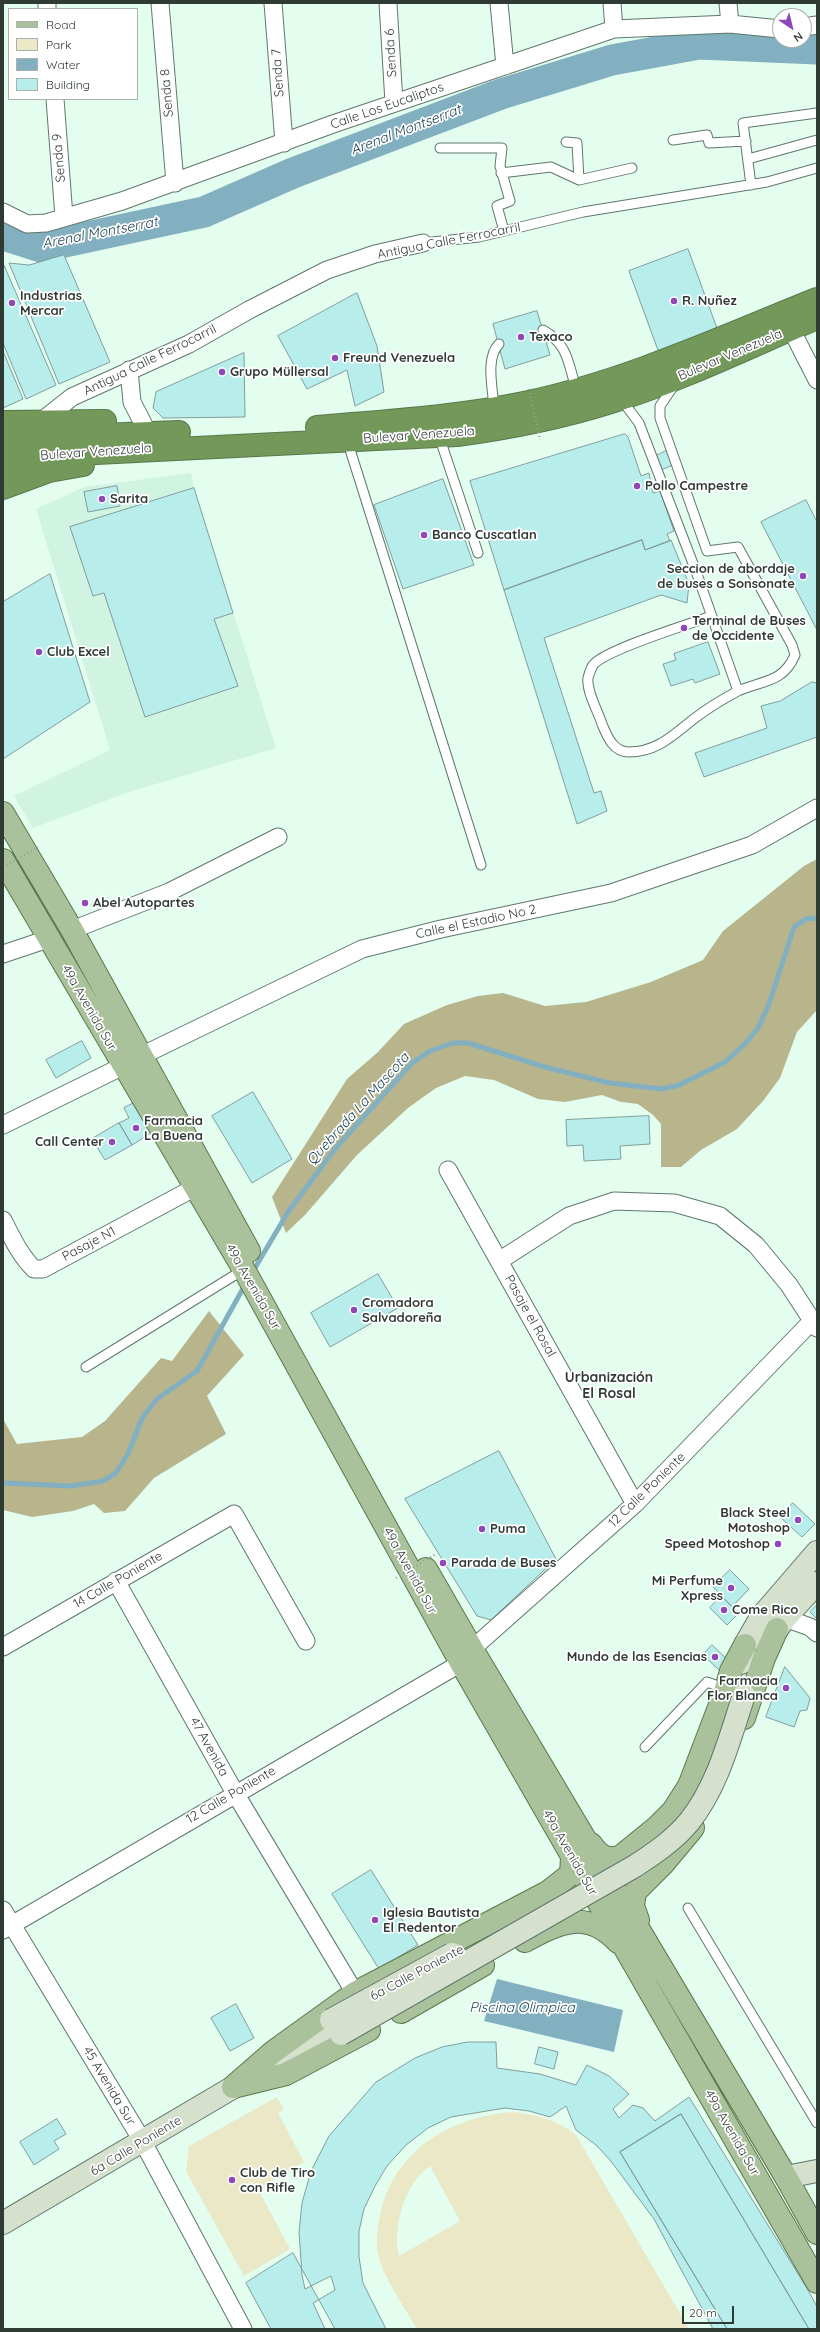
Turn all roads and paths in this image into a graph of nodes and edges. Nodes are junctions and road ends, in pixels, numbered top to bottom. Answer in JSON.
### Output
{"nodes":[{"id":1,"x":160,"y":3,"type":"edge"},
{"id":2,"x":273,"y":3,"type":"edge"},
{"id":3,"x":388,"y":3,"type":"edge"},
{"id":4,"x":499,"y":3,"type":"edge"},
{"id":5,"x":612,"y":3,"type":"edge"},
{"id":6,"x":728,"y":3,"type":"edge"},
{"id":7,"x":730,"y":24,"type":"junction"},
{"id":8,"x":772,"y":27,"type":"edge"},
{"id":9,"x":614,"y":29,"type":"junction"},
{"id":10,"x":505,"y":66,"type":"junction"},
{"id":11,"x":55,"y":100,"type":"edge"},
{"id":12,"x":394,"y":104,"type":"junction"},
{"id":13,"x":817,"y":113,"type":"edge"},
{"id":14,"x":673,"y":140,"type":"dead end"},
{"id":15,"x":817,"y":140,"type":"edge"},
{"id":16,"x":746,"y":141,"type":"junction"},
{"id":17,"x":566,"y":142,"type":"dead end"},
{"id":18,"x":284,"y":143,"type":"junction"},
{"id":19,"x":440,"y":148,"type":"dead end"},
{"id":20,"x":748,"y":159,"type":"junction"},
{"id":21,"x":632,"y":168,"type":"dead end"},
{"id":22,"x":817,"y":168,"type":"edge"},
{"id":23,"x":502,"y":172,"type":"junction"},
{"id":24,"x":579,"y":180,"type":"junction"},
{"id":25,"x":175,"y":183,"type":"junction"},
{"id":26,"x":751,"y":185,"type":"junction"},
{"id":27,"x":3,"y":212,"type":"edge"},
{"id":28,"x":64,"y":217,"type":"junction"},
{"id":29,"x":504,"y":231,"type":"junction"},
{"id":30,"x":423,"y":243,"type":"joint"},
{"id":31,"x":817,"y":300,"type":"edge"},
{"id":32,"x":817,"y":318,"type":"edge"},
{"id":33,"x":791,"y":329,"type":"junction"},
{"id":34,"x":543,"y":330,"type":"dead end"},
{"id":35,"x":499,"y":344,"type":"dead end"},
{"id":36,"x":129,"y":370,"type":"junction"},
{"id":37,"x":687,"y":374,"type":"junction"},
{"id":38,"x":817,"y":380,"type":"edge"},
{"id":39,"x":576,"y":388,"type":"junction"},
{"id":40,"x":529,"y":389,"type":"dead end"},
{"id":41,"x":612,"y":402,"type":"junction"},
{"id":42,"x":494,"y":408,"type":"junction"},
{"id":43,"x":42,"y":420,"type":"junction"},
{"id":44,"x":3,"y":422,"type":"edge"},
{"id":45,"x":148,"y":433,"type":"junction"},
{"id":46,"x":439,"y":434,"type":"junction"},
{"id":47,"x":347,"y":440,"type":"junction"},
{"id":48,"x":540,"y":440,"type":"dead end"},
{"id":49,"x":3,"y":444,"type":"edge"},
{"id":50,"x":184,"y":447,"type":"junction"},
{"id":51,"x":3,"y":466,"type":"edge"},
{"id":52,"x":3,"y":488,"type":"edge"},
{"id":53,"x":478,"y":553,"type":"dead end"},
{"id":54,"x":712,"y":616,"type":"junction"},
{"id":55,"x":738,"y":691,"type":"junction"},
{"id":56,"x":817,"y":808,"type":"edge"},
{"id":57,"x":3,"y":813,"type":"edge"},
{"id":58,"x":278,"y":836,"type":"dead end"},
{"id":59,"x":38,"y":847,"type":"dead end"},
{"id":60,"x":3,"y":860,"type":"edge"},
{"id":61,"x":481,"y":865,"type":"dead end"},
{"id":62,"x":3,"y":867,"type":"edge"},
{"id":63,"x":72,"y":930,"type":"junction"},
{"id":64,"x":48,"y":939,"type":"junction"},
{"id":65,"x":3,"y":954,"type":"edge"},
{"id":66,"x":132,"y":1061,"type":"junction"},
{"id":67,"x":3,"y":1125,"type":"edge"},
{"id":68,"x":448,"y":1170,"type":"dead end"},
{"id":69,"x":194,"y":1188,"type":"junction"},
{"id":70,"x":3,"y":1220,"type":"edge"},
{"id":71,"x":9,"y":1245,"type":"edge"},
{"id":72,"x":499,"y":1261,"type":"junction"},
{"id":73,"x":246,"y":1265,"type":"junction"},
{"id":74,"x":815,"y":1325,"type":"edge"},
{"id":75,"x":86,"y":1367,"type":"dead end"},
{"id":76,"x":635,"y":1504,"type":"junction"},
{"id":77,"x":817,"y":1552,"type":"edge"},
{"id":78,"x":436,"y":1554,"type":"dead end"},
{"id":79,"x":396,"y":1578,"type":"dead end"},
{"id":80,"x":116,"y":1581,"type":"junction"},
{"id":81,"x":817,"y":1583,"type":"edge"},
{"id":82,"x":781,"y":1623,"type":"junction"},
{"id":83,"x":817,"y":1633,"type":"edge"},
{"id":84,"x":306,"y":1641,"type":"dead end"},
{"id":85,"x":3,"y":1648,"type":"edge"},
{"id":86,"x":466,"y":1656,"type":"junction"},
{"id":87,"x":734,"y":1692,"type":"junction"},
{"id":88,"x":645,"y":1747,"type":"dead end"},
{"id":89,"x":235,"y":1793,"type":"junction"},
{"id":90,"x":582,"y":1833,"type":"junction"},
{"id":91,"x":633,"y":1848,"type":"junction"},
{"id":92,"x":572,"y":1858,"type":"junction"},
{"id":93,"x":645,"y":1879,"type":"junction"},
{"id":94,"x":548,"y":1892,"type":"junction"},
{"id":95,"x":688,"y":1908,"type":"dead end"},
{"id":96,"x":3,"y":1910,"type":"edge"},
{"id":97,"x":571,"y":1921,"type":"junction"},
{"id":98,"x":7,"y":1927,"type":"edge"},
{"id":99,"x":644,"y":1938,"type":"junction"},
{"id":100,"x":632,"y":1956,"type":"junction"},
{"id":101,"x":355,"y":1994,"type":"junction"},
{"id":102,"x":233,"y":2087,"type":"junction"},
{"id":103,"x":817,"y":2123,"type":"edge"},
{"id":104,"x":143,"y":2142,"type":"junction"},
{"id":105,"x":817,"y":2170,"type":"edge"},
{"id":106,"x":786,"y":2177,"type":"junction"},
{"id":107,"x":815,"y":2222,"type":"edge"},
{"id":108,"x":3,"y":2223,"type":"edge"},
{"id":109,"x":817,"y":2282,"type":"edge"},
{"id":110,"x":244,"y":2329,"type":"edge"}],
"edges":[{"from":1,"to":25,"type":"street","name":"Senda 8"},
{"from":2,"to":18,"type":"street","name":"Senda 7"},
{"from":3,"to":12,"type":"street","name":"Senda 6"},
{"from":4,"to":10,"type":"street"},
{"from":5,"to":9,"type":"street"},
{"from":6,"to":7,"type":"street"},
{"from":7,"to":8,"type":"street","name":"Calle Los Eucaliptos"},
{"from":7,"to":9,"type":"street","name":"Calle Los Eucaliptos"},
{"from":9,"to":10,"type":"street","name":"Calle Los Eucaliptos"},
{"from":10,"to":12,"type":"street","name":"Calle Los Eucaliptos"},
{"from":11,"to":28,"type":"street","name":"Senda 9"},
{"from":12,"to":18,"type":"street","name":"Calle Los Eucaliptos"},
{"from":13,"to":16,"type":"lane"},
{"from":14,"to":16,"type":"lane"},
{"from":15,"to":20,"type":"lane"},
{"from":16,"to":20,"type":"lane"},
{"from":17,"to":24,"type":"lane"},
{"from":18,"to":25,"type":"street","name":"Calle Los Eucaliptos"},
{"from":19,"to":23,"type":"lane"},
{"from":20,"to":26,"type":"lane"},
{"from":21,"to":24,"type":"lane"},
{"from":22,"to":26,"type":"lane","name":"Antigua Calle Ferrocarril"},
{"from":23,"to":24,"type":"lane"},
{"from":23,"to":29,"type":"lane"},
{"from":25,"to":28,"type":"street","name":"Calle Los Eucaliptos"},
{"from":26,"to":29,"type":"lane","name":"Antigua Calle Ferrocarril"},
{"from":27,"to":28,"type":"street","name":"Calle Los Eucaliptos"},
{"from":29,"to":30,"type":"lane","name":"Antigua Calle Ferrocarril"},
{"from":30,"to":36,"type":"street","name":"Antigua Calle Ferrocarril"},
{"from":31,"to":39,"type":"highway","name":"Bulevar Venezuela"},
{"from":32,"to":33,"type":"highway","name":"Bulevar Venezuela"},
{"from":33,"to":37,"type":"highway","name":"Bulevar Venezuela"},
{"from":33,"to":38,"type":"street"},
{"from":34,"to":39,"type":"lane"},
{"from":35,"to":42,"type":"lane"},
{"from":36,"to":43,"type":"street","name":"Antigua Calle Ferrocarril"},
{"from":36,"to":45,"type":"street"},
{"from":37,"to":41,"type":"highway","name":"Bulevar Venezuela"},
{"from":37,"to":55,"type":"lane"},
{"from":39,"to":42,"type":"highway","name":"Bulevar Venezuela"},
{"from":40,"to":48,"type":"path","bridge":true},
{"from":41,"to":46,"type":"highway","name":"Bulevar Venezuela"},
{"from":41,"to":54,"type":"lane"},
{"from":42,"to":45,"type":"highway","name":"Bulevar Venezuela"},
{"from":43,"to":44,"type":"highway"},
{"from":43,"to":45,"type":"highway"},
{"from":45,"to":49,"type":"highway","name":"Bulevar Venezuela"},
{"from":46,"to":47,"type":"highway","name":"Bulevar Venezuela"},
{"from":46,"to":53,"type":"lane"},
{"from":47,"to":50,"type":"highway","name":"Bulevar Venezuela"},
{"from":47,"to":61,"type":"lane"},
{"from":50,"to":51,"type":"highway","name":"Bulevar Venezuela"},
{"from":50,"to":52,"type":"highway"},
{"from":54,"to":55,"type":"lane"},
{"from":54,"to":55,"type":"lane"},
{"from":56,"to":66,"type":"street","name":"Calle el Estadio No 2"},
{"from":57,"to":63,"type":"main road","name":"49a Avenida Sur"},
{"from":58,"to":63,"type":"street"},
{"from":59,"to":62,"type":"path","bridge":true},
{"from":60,"to":64,"type":"main road","name":"49a Avenida Sur"},
{"from":63,"to":66,"type":"main road","name":"49a Avenida Sur"},
{"from":64,"to":65,"type":"street"},
{"from":64,"to":66,"type":"main road","name":"49a Avenida Sur"},
{"from":66,"to":67,"type":"street"},
{"from":66,"to":69,"type":"main road","name":"49a Avenida Sur"},
{"from":66,"to":73,"type":"main road","name":"49a Avenida Sur"},
{"from":68,"to":72,"type":"street","name":"Pasaje el Rosal"},
{"from":69,"to":71,"type":"street","name":"Pasaje N1"},
{"from":69,"to":73,"type":"main road","name":"49a Avenida Sur"},
{"from":70,"to":71,"type":"street","name":"Pasaje N1"},
{"from":72,"to":74,"type":"street"},
{"from":72,"to":76,"type":"street","name":"Pasaje el Rosal"},
{"from":73,"to":75,"type":"lane"},
{"from":73,"to":86,"type":"main road","name":"49a Avenida Sur"},
{"from":74,"to":76,"type":"street","name":"12 Calle Poniente"},
{"from":76,"to":86,"type":"street","name":"12 Calle Poniente"},
{"from":77,"to":87,"type":"street"},
{"from":78,"to":79,"type":"path","bridge":true},
{"from":80,"to":84,"type":"street","name":"14 Calle Poniente"},
{"from":80,"to":85,"type":"street","name":"14 Calle Poniente"},
{"from":80,"to":89,"type":"street","name":"47 Avenida"},
{"from":81,"to":82,"type":"street"},
{"from":82,"to":83,"type":"street"},
{"from":82,"to":87,"type":"street"},
{"from":82,"to":93,"type":"main road"},
{"from":86,"to":89,"type":"street","name":"12 Calle Poniente"},
{"from":86,"to":90,"type":"main road","name":"49a Avenida Sur"},
{"from":86,"to":92,"type":"main road","name":"49a Avenida Sur"},
{"from":87,"to":88,"type":"lane"},
{"from":87,"to":91,"type":"main road"},
{"from":87,"to":102,"type":"street","name":"6a Calle Poniente","bridge":true},
{"from":89,"to":98,"type":"street","name":"12 Calle Poniente"},
{"from":89,"to":101,"type":"street","name":"47 Avenida"},
{"from":90,"to":91,"type":"main road"},
{"from":90,"to":99,"type":"main road","name":"49a Avenida Sur"},
{"from":91,"to":93,"type":"main road"},
{"from":92,"to":94,"type":"main road"},
{"from":92,"to":100,"type":"main road","name":"49a Avenida Sur"},
{"from":93,"to":99,"type":"main road"},
{"from":94,"to":97,"type":"main road"},
{"from":94,"to":101,"type":"main road"},
{"from":95,"to":103,"type":"lane"},
{"from":96,"to":98,"type":"street","name":"45 Avenida Sur"},
{"from":97,"to":100,"type":"main road"},
{"from":97,"to":102,"type":"main road"},
{"from":98,"to":104,"type":"street","name":"45 Avenida Sur"},
{"from":99,"to":106,"type":"main road","name":"49a Avenida Sur"},
{"from":100,"to":109,"type":"main road","name":"49a Avenida Sur"},
{"from":101,"to":102,"type":"main road"},
{"from":102,"to":104,"type":"street","name":"6a Calle Poniente"},
{"from":104,"to":108,"type":"street","name":"6a Calle Poniente"},
{"from":104,"to":110,"type":"street","name":"45 Avenida Sur"},
{"from":105,"to":106,"type":"street"},
{"from":106,"to":107,"type":"main road","name":"49a Avenida Sur"}]}
